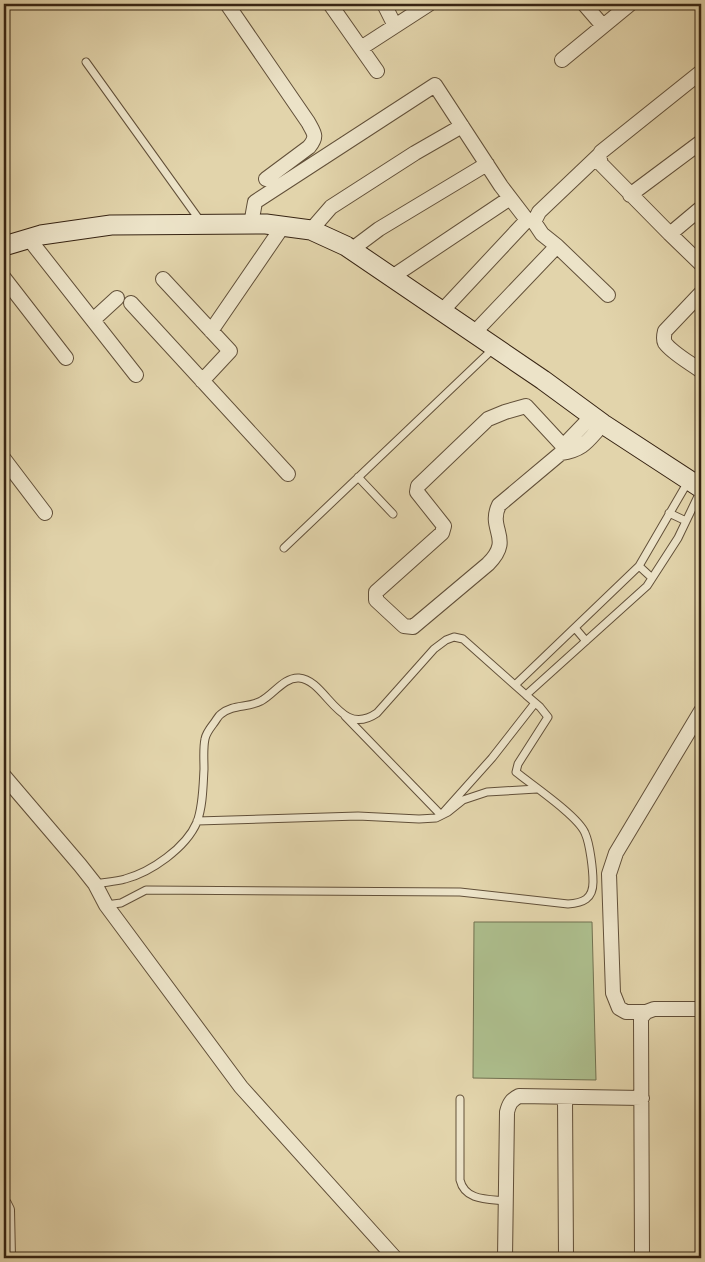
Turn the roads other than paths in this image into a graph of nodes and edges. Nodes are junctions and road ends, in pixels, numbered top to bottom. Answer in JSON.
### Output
{"nodes":[{"id":1,"x":227,"y":4,"type":"edge"},
{"id":2,"x":330,"y":4,"type":"edge"},
{"id":3,"x":384,"y":4,"type":"edge"},
{"id":4,"x":429,"y":4,"type":"edge"},
{"id":5,"x":584,"y":4,"type":"edge"},
{"id":6,"x":630,"y":4,"type":"edge"},
{"id":7,"x":395,"y":26,"type":"junction"},
{"id":8,"x":603,"y":26,"type":"junction"},
{"id":9,"x":361,"y":48,"type":"junction"},
{"id":10,"x":562,"y":60,"type":"dead end"},
{"id":11,"x":86,"y":62,"type":"dead end"},
{"id":12,"x":377,"y":71,"type":"dead end"},
{"id":13,"x":701,"y":72,"type":"edge"},
{"id":14,"x":462,"y":126,"type":"junction"},
{"id":15,"x":701,"y":142,"type":"edge"},
{"id":16,"x":599,"y":155,"type":"junction"},
{"id":17,"x":487,"y":164,"type":"junction"},
{"id":18,"x":266,"y":179,"type":"dead end"},
{"id":19,"x":630,"y":196,"type":"junction"},
{"id":20,"x":510,"y":198,"type":"junction"},
{"id":21,"x":701,"y":208,"type":"edge"},
{"id":22,"x":202,"y":224,"type":"junction"},
{"id":23,"x":251,"y":224,"type":"junction"},
{"id":24,"x":282,"y":226,"type":"junction"},
{"id":25,"x":311,"y":230,"type":"junction"},
{"id":26,"x":670,"y":234,"type":"junction"},
{"id":27,"x":29,"y":239,"type":"junction"},
{"id":28,"x":4,"y":246,"type":"edge"},
{"id":29,"x":557,"y":246,"type":"junction"},
{"id":30,"x":351,"y":250,"type":"junction"},
{"id":31,"x":701,"y":264,"type":"edge"},
{"id":32,"x":392,"y":277,"type":"junction"},
{"id":33,"x":4,"y":278,"type":"edge"},
{"id":34,"x":163,"y":279,"type":"dead end"},
{"id":35,"x":701,"y":293,"type":"edge"},
{"id":36,"x":608,"y":295,"type":"dead end"},
{"id":37,"x":117,"y":298,"type":"dead end"},
{"id":38,"x":131,"y":303,"type":"dead end"},
{"id":39,"x":442,"y":312,"type":"junction"},
{"id":40,"x":93,"y":320,"type":"junction"},
{"id":41,"x":211,"y":331,"type":"junction"},
{"id":42,"x":474,"y":333,"type":"junction"},
{"id":43,"x":494,"y":347,"type":"junction"},
{"id":44,"x":66,"y":358,"type":"dead end"},
{"id":45,"x":701,"y":371,"type":"edge"},
{"id":46,"x":136,"y":375,"type":"dead end"},
{"id":47,"x":202,"y":381,"type":"junction"},
{"id":48,"x":598,"y":420,"type":"junction"},
{"id":49,"x":562,"y":450,"type":"junction"},
{"id":50,"x":4,"y":459,"type":"edge"},
{"id":51,"x":288,"y":474,"type":"dead end"},
{"id":52,"x":358,"y":477,"type":"junction"},
{"id":53,"x":697,"y":486,"type":"edge"},
{"id":54,"x":45,"y":514,"type":"dead end"},
{"id":55,"x":393,"y":514,"type":"dead end"},
{"id":56,"x":670,"y":514,"type":"junction"},
{"id":57,"x":686,"y":521,"type":"junction"},
{"id":58,"x":284,"y":548,"type":"dead end"},
{"id":59,"x":639,"y":566,"type":"junction"},
{"id":60,"x":652,"y":578,"type":"junction"},
{"id":61,"x":575,"y":628,"type":"junction"},
{"id":62,"x":586,"y":640,"type":"junction"},
{"id":63,"x":515,"y":685,"type":"junction"},
{"id":64,"x":526,"y":695,"type":"junction"},
{"id":65,"x":535,"y":703,"type":"junction"},
{"id":66,"x":701,"y":711,"type":"edge"},
{"id":67,"x":345,"y":716,"type":"junction"},
{"id":68,"x":6,"y":783,"type":"edge"},
{"id":69,"x":538,"y":789,"type":"junction"},
{"id":70,"x":441,"y":815,"type":"junction"},
{"id":71,"x":198,"y":821,"type":"junction"},
{"id":72,"x":95,"y":884,"type":"junction"},
{"id":73,"x":106,"y":905,"type":"junction"},
{"id":74,"x":701,"y":1009,"type":"edge"},
{"id":75,"x":646,"y":1012,"type":"junction"},
{"id":76,"x":565,"y":1097,"type":"junction"},
{"id":77,"x":642,"y":1098,"type":"junction"},
{"id":78,"x":460,"y":1099,"type":"dead end"},
{"id":79,"x":506,"y":1201,"type":"junction"},
{"id":80,"x":4,"y":1204,"type":"edge"},
{"id":81,"x":8,"y":1258,"type":"edge"},
{"id":82,"x":395,"y":1258,"type":"edge"},
{"id":83,"x":505,"y":1258,"type":"edge"},
{"id":84,"x":566,"y":1258,"type":"edge"},
{"id":85,"x":642,"y":1258,"type":"edge"}],
"edges":[{"from":1,"to":18,"type":"street"},
{"from":2,"to":9,"type":"street"},
{"from":3,"to":7,"type":"street"},
{"from":4,"to":7,"type":"street"},
{"from":5,"to":8,"type":"street"},
{"from":6,"to":8,"type":"street"},
{"from":7,"to":9,"type":"street"},
{"from":8,"to":10,"type":"street"},
{"from":9,"to":12,"type":"street"},
{"from":11,"to":22,"type":"lane"},
{"from":13,"to":16,"type":"street"},
{"from":14,"to":17,"type":"street"},
{"from":14,"to":23,"type":"street"},
{"from":14,"to":25,"type":"street"},
{"from":15,"to":19,"type":"street"},
{"from":16,"to":19,"type":"street"},
{"from":16,"to":29,"type":"street"},
{"from":17,"to":20,"type":"street"},
{"from":17,"to":30,"type":"street"},
{"from":19,"to":26,"type":"street"},
{"from":20,"to":32,"type":"street"},
{"from":20,"to":39,"type":"street"},
{"from":21,"to":26,"type":"street"},
{"from":22,"to":23,"type":"street"},
{"from":22,"to":27,"type":"street"},
{"from":23,"to":24,"type":"street"},
{"from":24,"to":25,"type":"street"},
{"from":24,"to":41,"type":"street"},
{"from":25,"to":30,"type":"street"},
{"from":26,"to":31,"type":"street"},
{"from":27,"to":28,"type":"street"},
{"from":27,"to":40,"type":"street"},
{"from":29,"to":36,"type":"street"},
{"from":29,"to":42,"type":"street"},
{"from":30,"to":32,"type":"street"},
{"from":32,"to":39,"type":"street"},
{"from":33,"to":44,"type":"street"},
{"from":34,"to":41,"type":"street"},
{"from":35,"to":45,"type":"street"},
{"from":37,"to":40,"type":"street"},
{"from":38,"to":47,"type":"street"},
{"from":39,"to":42,"type":"street"},
{"from":40,"to":46,"type":"street"},
{"from":41,"to":47,"type":"street"},
{"from":42,"to":43,"type":"street"},
{"from":43,"to":48,"type":"street"},
{"from":43,"to":52,"type":"lane"},
{"from":47,"to":51,"type":"street"},
{"from":48,"to":49,"type":"street"},
{"from":48,"to":53,"type":"street"},
{"from":49,"to":49,"type":"street"},
{"from":50,"to":54,"type":"street"},
{"from":52,"to":55,"type":"lane"},
{"from":52,"to":58,"type":"lane"},
{"from":53,"to":56,"type":"lane"},
{"from":53,"to":57,"type":"lane"},
{"from":56,"to":57,"type":"lane"},
{"from":56,"to":59,"type":"lane"},
{"from":57,"to":60,"type":"lane"},
{"from":59,"to":60,"type":"lane"},
{"from":59,"to":61,"type":"lane"},
{"from":60,"to":62,"type":"lane"},
{"from":61,"to":62,"type":"lane"},
{"from":61,"to":63,"type":"lane"},
{"from":62,"to":64,"type":"lane"},
{"from":63,"to":64,"type":"lane"},
{"from":63,"to":67,"type":"lane"},
{"from":64,"to":65,"type":"lane"},
{"from":65,"to":69,"type":"lane"},
{"from":65,"to":70,"type":"lane"},
{"from":66,"to":75,"type":"street"},
{"from":67,"to":70,"type":"lane"},
{"from":67,"to":71,"type":"lane"},
{"from":68,"to":72,"type":"street"},
{"from":69,"to":70,"type":"lane"},
{"from":69,"to":73,"type":"lane"},
{"from":70,"to":71,"type":"lane"},
{"from":71,"to":72,"type":"lane"},
{"from":72,"to":73,"type":"street"},
{"from":73,"to":82,"type":"street"},
{"from":74,"to":75,"type":"street"},
{"from":75,"to":77,"type":"street"},
{"from":76,"to":77,"type":"street"},
{"from":76,"to":79,"type":"street"},
{"from":76,"to":84,"type":"street"},
{"from":77,"to":85,"type":"street"},
{"from":78,"to":79,"type":"lane"},
{"from":79,"to":83,"type":"street"},
{"from":80,"to":81,"type":"street"}]}
